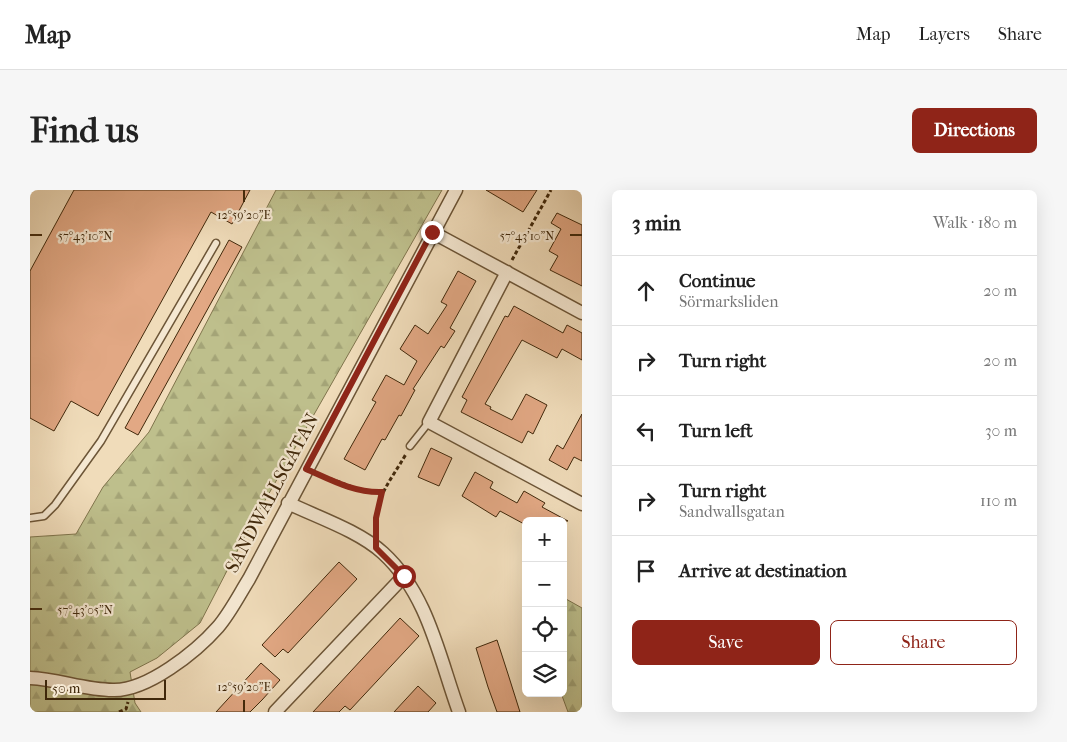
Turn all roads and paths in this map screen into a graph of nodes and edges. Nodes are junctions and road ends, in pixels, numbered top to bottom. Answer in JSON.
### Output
{"nodes":[{"id":1,"x":456,"y":190,"type":"edge"},
{"id":2,"x":551,"y":190,"type":"edge"},
{"id":3,"x":432,"y":232,"type":"junction"},
{"id":4,"x":216,"y":243,"type":"dead end"},
{"id":5,"x":507,"y":272,"type":"junction"},
{"id":6,"x":582,"y":313,"type":"edge"},
{"id":7,"x":430,"y":422,"type":"junction"},
{"id":8,"x":410,"y":446,"type":"joint"},
{"id":9,"x":306,"y":469,"type":"junction"},
{"id":10,"x":382,"y":492,"type":"junction"},
{"id":11,"x":288,"y":503,"type":"junction"},
{"id":12,"x":582,"y":504,"type":"edge"},
{"id":13,"x":30,"y":518,"type":"edge"},
{"id":14,"x":376,"y":548,"type":"junction"},
{"id":15,"x":404,"y":576,"type":"junction"},
{"id":16,"x":30,"y":678,"type":"edge"},
{"id":17,"x":457,"y":711,"type":"edge"},
{"id":18,"x":275,"y":712,"type":"edge"}],
"edges":[{"from":1,"to":3,"type":"street","name":"SANDWALLSGATAN"},
{"from":2,"to":5,"type":"path"},
{"from":3,"to":5,"type":"street"},
{"from":3,"to":9,"type":"street","name":"SANDWALLSGATAN"},
{"from":4,"to":13,"type":"lane"},
{"from":5,"to":6,"type":"street"},
{"from":5,"to":7,"type":"street"},
{"from":7,"to":8,"type":"lane"},
{"from":7,"to":12,"type":"street"},
{"from":8,"to":10,"type":"path"},
{"from":9,"to":10,"type":"path"},
{"from":9,"to":11,"type":"street","name":"SANDWALLSGATAN"},
{"from":10,"to":14,"type":"path"},
{"from":11,"to":14,"type":"street"},
{"from":11,"to":16,"type":"street","name":"SANDWALLSGATAN"},
{"from":14,"to":15,"type":"street"},
{"from":15,"to":17,"type":"street"},
{"from":15,"to":18,"type":"street"}]}
